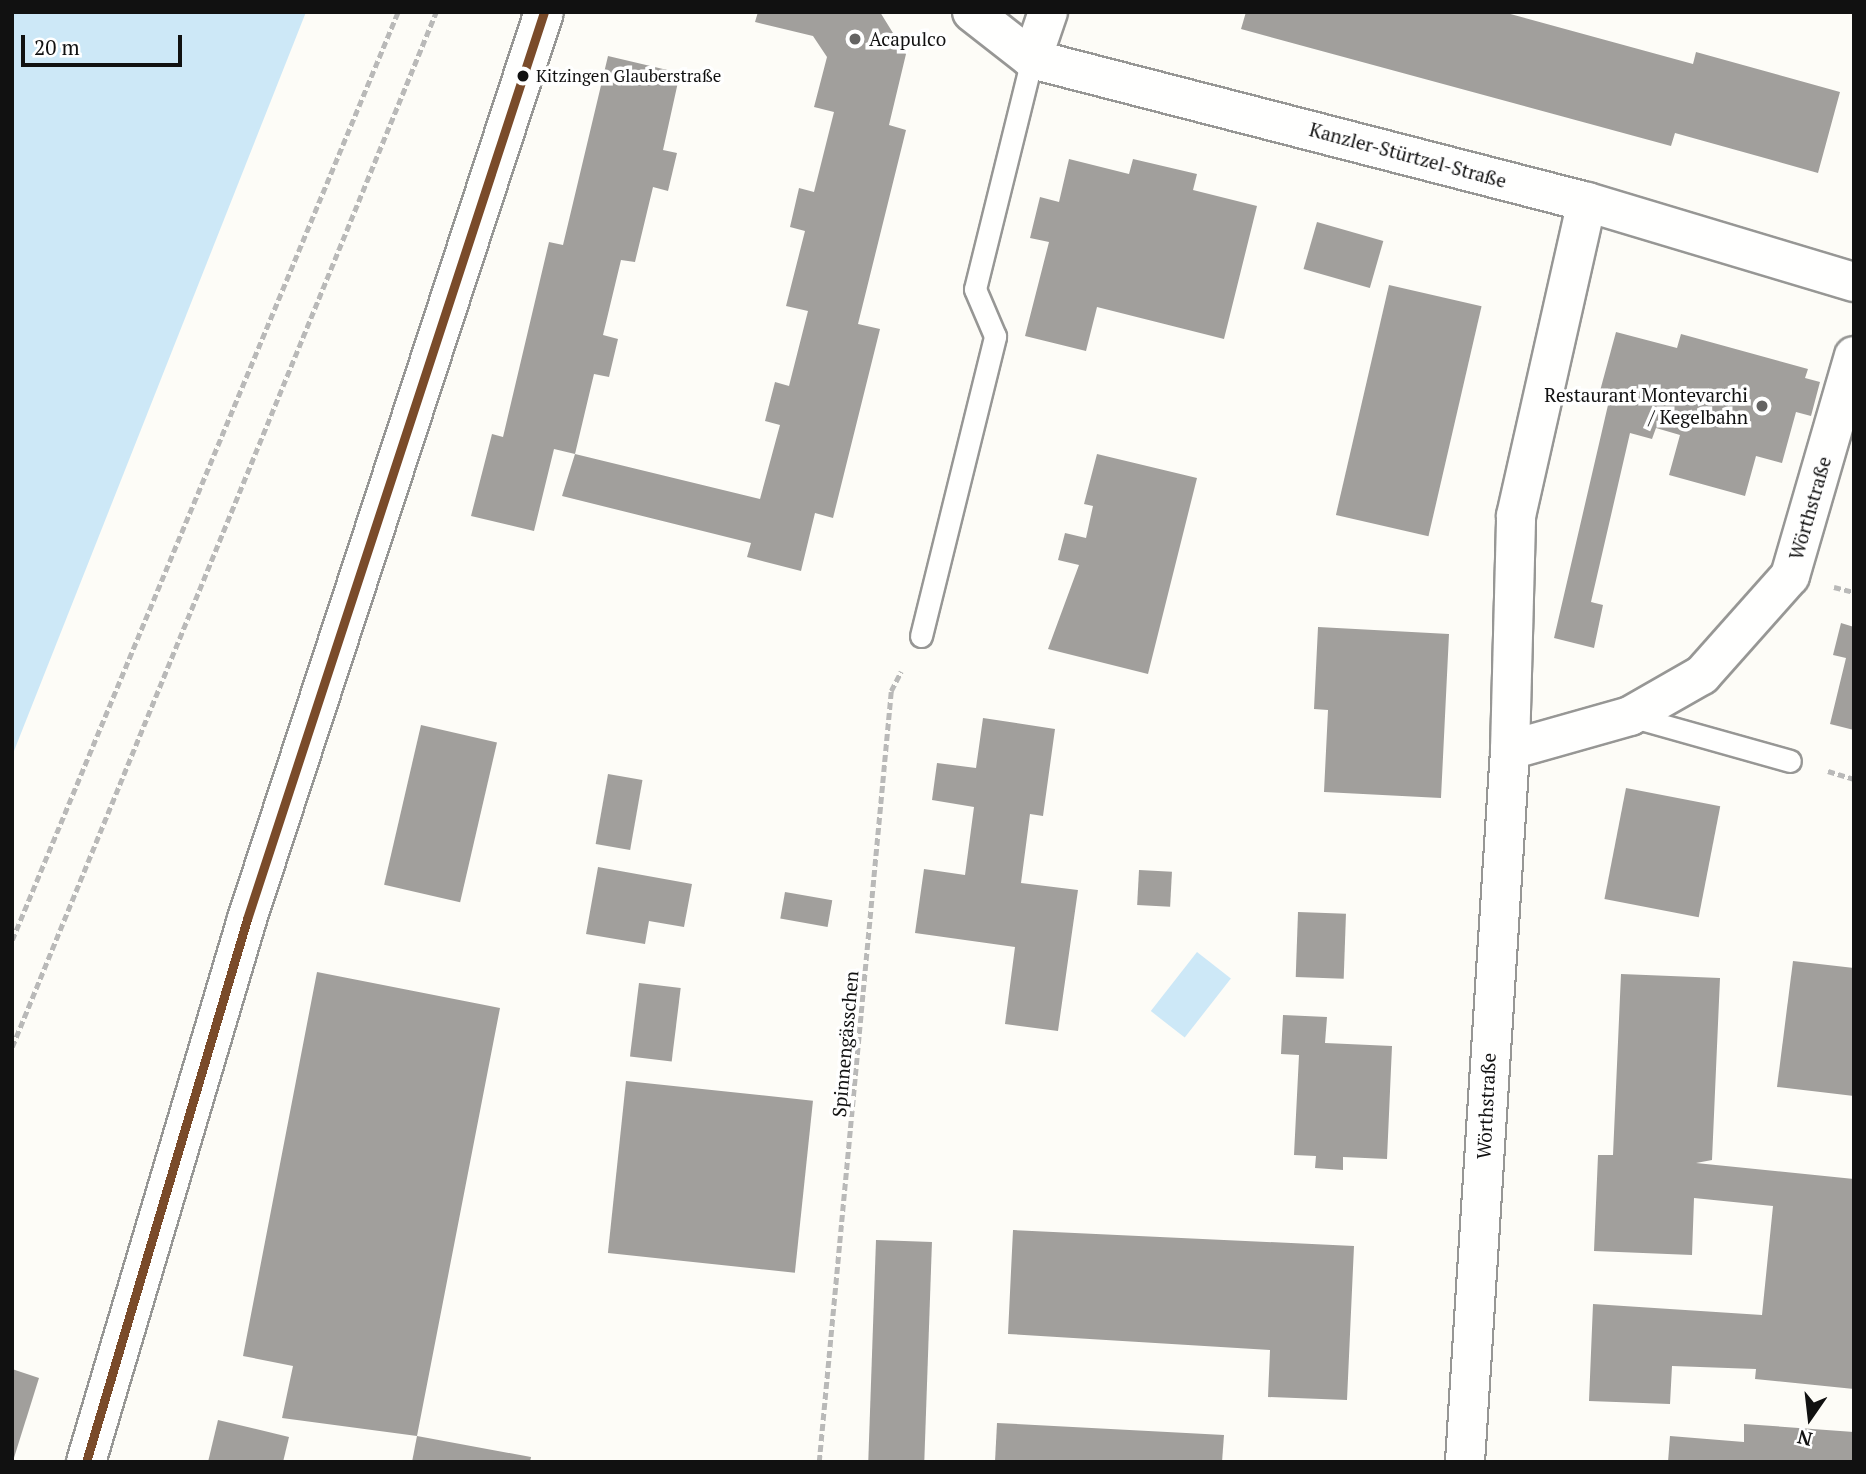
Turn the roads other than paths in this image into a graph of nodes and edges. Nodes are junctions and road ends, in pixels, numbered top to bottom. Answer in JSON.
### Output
{"nodes":[{"id":1,"x":544,"y":12,"type":"edge"},
{"id":2,"x":972,"y":12,"type":"edge"},
{"id":3,"x":1048,"y":12,"type":"edge"},
{"id":4,"x":1032,"y":59,"type":"junction"},
{"id":5,"x":1587,"y":202,"type":"junction"},
{"id":6,"x":1854,"y":282,"type":"edge"},
{"id":7,"x":1854,"y":356,"type":"edge"},
{"id":8,"x":920,"y":636,"type":"road end"},
{"id":9,"x":1630,"y":716,"type":"junction"},
{"id":10,"x":1510,"y":750,"type":"junction"},
{"id":11,"x":1790,"y":761,"type":"dead end"},
{"id":12,"x":86,"y":1462,"type":"edge"},
{"id":13,"x":1465,"y":1462,"type":"edge"}],
"edges":[{"from":1,"to":12,"type":"street"},
{"from":2,"to":4,"type":"street","name":"Kanzler-Stürtzel-Straße"},
{"from":3,"to":4,"type":"street"},
{"from":4,"to":5,"type":"street","name":"Kanzler-Stürtzel-Straße"},
{"from":4,"to":8,"type":"lane"},
{"from":5,"to":6,"type":"street","name":"Kanzler-Stürtzel-Straße"},
{"from":5,"to":10,"type":"street","name":"Wörthstraße"},
{"from":7,"to":9,"type":"street","name":"Wörthstraße"},
{"from":9,"to":10,"type":"street","name":"Wörthstraße"},
{"from":9,"to":11,"type":"lane"},
{"from":10,"to":13,"type":"street","name":"Wörthstraße"}]}
